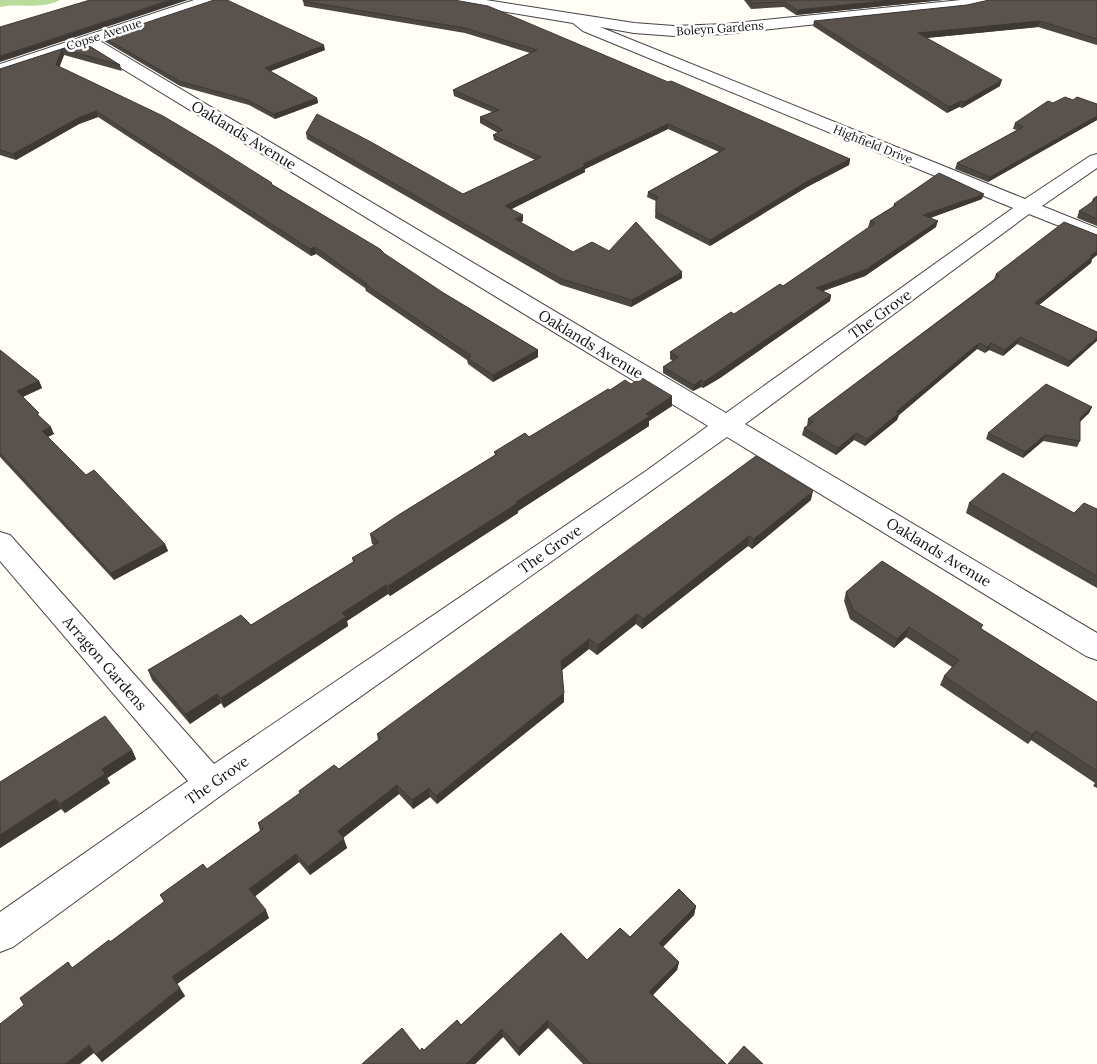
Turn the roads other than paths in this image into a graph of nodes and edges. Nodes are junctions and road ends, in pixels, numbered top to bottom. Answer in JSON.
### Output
{"nodes":[{"id":1,"x":209,"y":0,"type":"edge"},
{"id":2,"x":458,"y":0,"type":"edge"},
{"id":3,"x":984,"y":0,"type":"edge"},
{"id":4,"x":580,"y":19,"type":"junction"},
{"id":5,"x":674,"y":31,"type":"junction"},
{"id":6,"x":86,"y":40,"type":"junction"},
{"id":7,"x":649,"y":52,"type":"junction"},
{"id":8,"x":0,"y":69,"type":"edge"},
{"id":9,"x":1097,"y":160,"type":"edge"},
{"id":10,"x":1028,"y":206,"type":"junction"},
{"id":11,"x":1097,"y":235,"type":"edge"},
{"id":12,"x":727,"y":426,"type":"junction"},
{"id":13,"x":0,"y":542,"type":"edge"},
{"id":14,"x":1097,"y":648,"type":"edge"},
{"id":15,"x":211,"y":784,"type":"junction"},
{"id":16,"x":0,"y":934,"type":"edge"}],
"edges":[{"from":1,"to":6,"type":"street","name":"Copse Avenue"},
{"from":2,"to":4,"type":"street","name":"Boleyn Gardens"},
{"from":3,"to":5,"type":"street","name":"Boleyn Gardens"},
{"from":4,"to":5,"type":"street","name":"Boleyn Gardens"},
{"from":4,"to":7,"type":"street","name":"Highfield Drive"},
{"from":5,"to":7,"type":"street"},
{"from":6,"to":8,"type":"street","name":"Copse Avenue"},
{"from":6,"to":12,"type":"street","name":"Oaklands Avenue"},
{"from":7,"to":10,"type":"street","name":"Highfield Drive"},
{"from":9,"to":10,"type":"street","name":"The Grove"},
{"from":10,"to":11,"type":"street","name":"Highfield Drive"},
{"from":10,"to":12,"type":"street","name":"The Grove"},
{"from":12,"to":14,"type":"street","name":"Oaklands Avenue"},
{"from":12,"to":15,"type":"street","name":"The Grove"},
{"from":13,"to":15,"type":"street","name":"Arragon Gardens"},
{"from":15,"to":16,"type":"street","name":"The Grove"}]}
